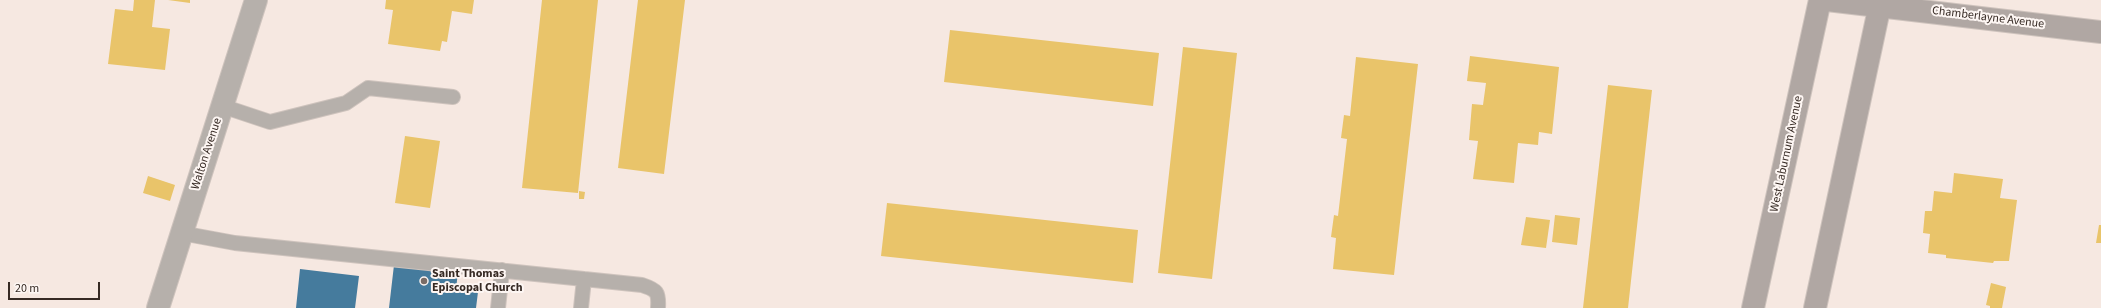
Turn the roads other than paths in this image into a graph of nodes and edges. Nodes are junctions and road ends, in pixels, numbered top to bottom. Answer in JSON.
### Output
{"nodes":[{"id":1,"x":256,"y":0,"type":"edge"},
{"id":2,"x":1820,"y":0,"type":"edge"},
{"id":3,"x":1827,"y":0,"type":"edge"},
{"id":4,"x":1880,"y":3,"type":"edge"},
{"id":5,"x":2101,"y":32,"type":"edge"},
{"id":6,"x":453,"y":97,"type":"dead end"},
{"id":7,"x":222,"y":106,"type":"junction"},
{"id":8,"x":181,"y":233,"type":"junction"},
{"id":9,"x":502,"y":270,"type":"junction"},
{"id":10,"x":584,"y":279,"type":"junction"},
{"id":11,"x":158,"y":308,"type":"edge"},
{"id":12,"x":498,"y":308,"type":"edge"},
{"id":13,"x":581,"y":308,"type":"edge"},
{"id":14,"x":658,"y":308,"type":"edge"},
{"id":15,"x":1753,"y":308,"type":"edge"},
{"id":16,"x":1815,"y":308,"type":"edge"}],
"edges":[{"from":1,"to":7,"type":"street","name":"Walton Avenue"},
{"from":2,"to":15,"type":"main road","name":"West Laburnum Avenue"},
{"from":3,"to":4,"type":"main road","name":"Chamberlayne Avenue"},
{"from":4,"to":5,"type":"main road","name":"Chamberlayne Avenue"},
{"from":4,"to":16,"type":"main road"},
{"from":6,"to":7,"type":"lane"},
{"from":7,"to":8,"type":"street","name":"Walton Avenue"},
{"from":8,"to":9,"type":"lane"},
{"from":8,"to":11,"type":"street","name":"Walton Avenue"},
{"from":9,"to":10,"type":"lane"},
{"from":9,"to":12,"type":"lane"},
{"from":10,"to":13,"type":"lane"},
{"from":10,"to":14,"type":"lane"}]}
